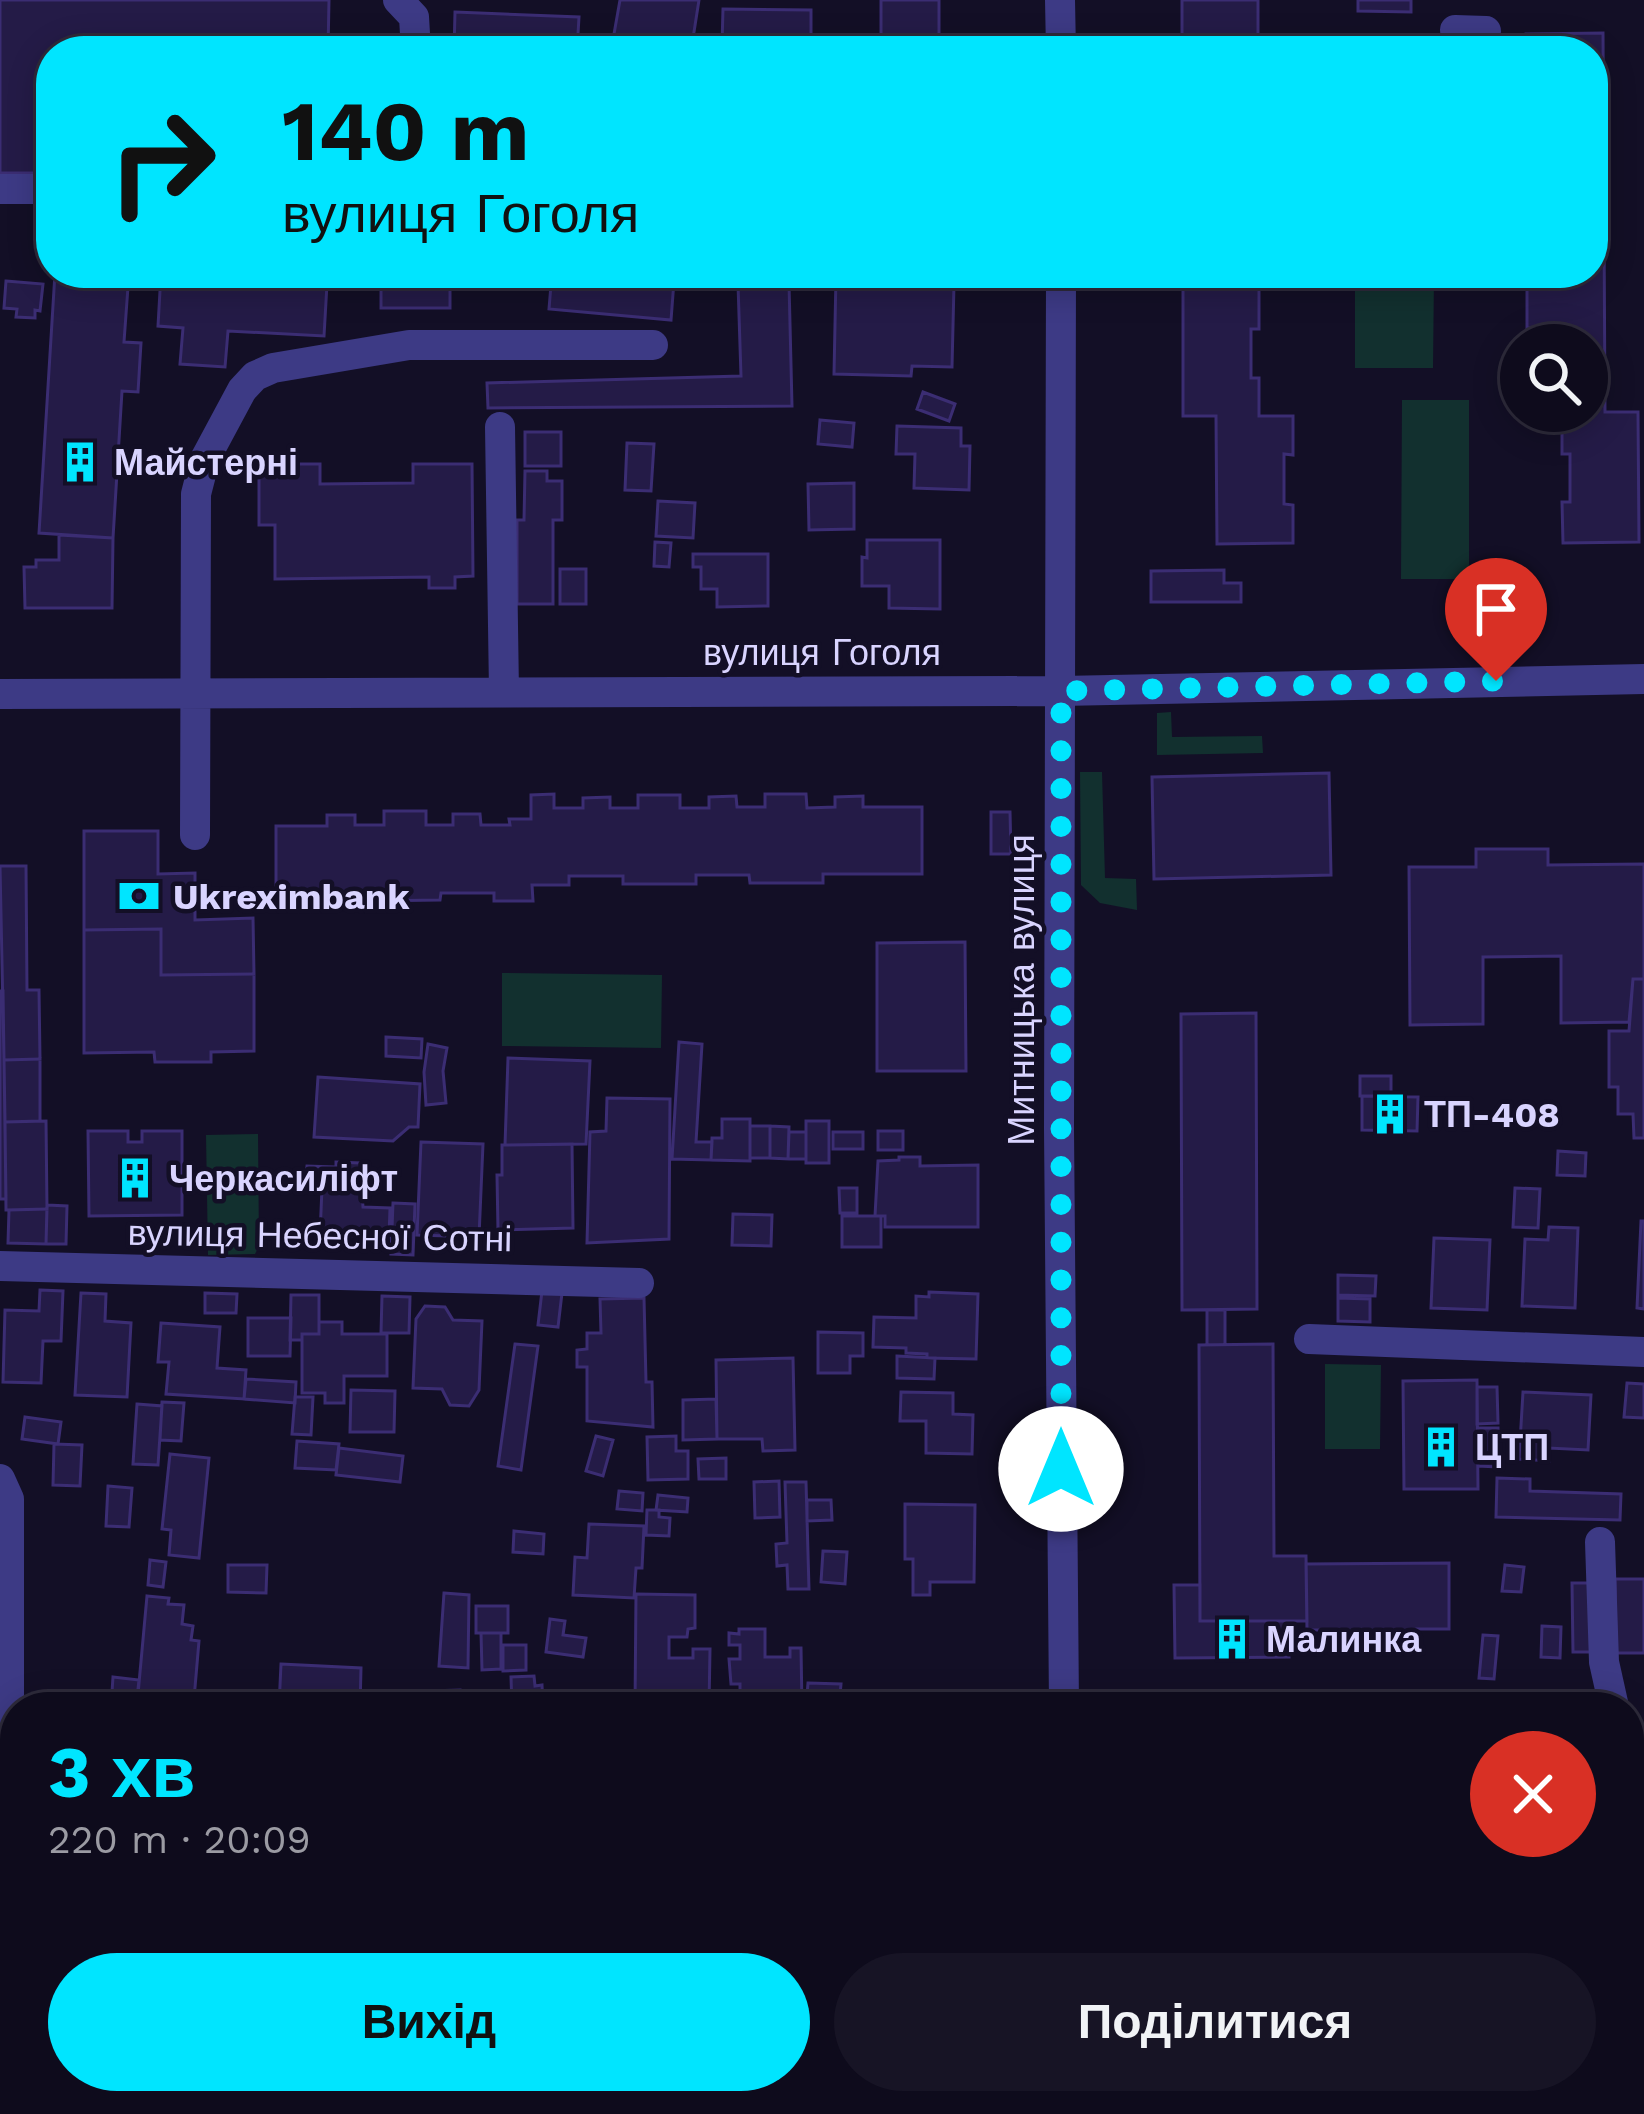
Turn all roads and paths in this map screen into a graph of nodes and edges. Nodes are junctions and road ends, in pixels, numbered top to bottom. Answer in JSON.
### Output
{"nodes":[{"id":1,"x":398,"y":0,"type":"edge"},
{"id":2,"x":1060,"y":0,"type":"edge"},
{"id":3,"x":415,"y":36,"type":"edge"},
{"id":4,"x":1061,"y":36,"type":"edge"},
{"id":5,"x":0,"y":189,"type":"edge"},
{"id":6,"x":36,"y":189,"type":"edge"},
{"id":7,"x":1061,"y":288,"type":"edge"},
{"id":8,"x":653,"y":345,"type":"dead end"},
{"id":9,"x":500,"y":427,"type":"dead end"},
{"id":10,"x":1644,"y":679,"type":"edge"},
{"id":11,"x":1061,"y":691,"type":"junction"},
{"id":12,"x":504,"y":692,"type":"junction"},
{"id":13,"x":196,"y":693,"type":"junction"},
{"id":14,"x":0,"y":694,"type":"edge"},
{"id":15,"x":196,"y":835,"type":"dead end"},
{"id":16,"x":0,"y":1266,"type":"edge"},
{"id":17,"x":639,"y":1283,"type":"dead end"},
{"id":18,"x":1309,"y":1339,"type":"dead end"},
{"id":19,"x":1644,"y":1352,"type":"edge"},
{"id":20,"x":0,"y":1479,"type":"edge"},
{"id":21,"x":1600,"y":1542,"type":"dead end"},
{"id":22,"x":9,"y":1692,"type":"edge"},
{"id":23,"x":1064,"y":1692,"type":"edge"},
{"id":24,"x":1611,"y":1692,"type":"edge"}],
"edges":[{"from":1,"to":3,"type":"street"},
{"from":2,"to":4,"type":"street"},
{"from":5,"to":6,"type":"street"},
{"from":7,"to":11,"type":"street","name":"Митницька вулиця"},
{"from":8,"to":13,"type":"street"},
{"from":9,"to":12,"type":"street"},
{"from":10,"to":11,"type":"street","name":"вулиця Гоголя"},
{"from":11,"to":12,"type":"street","name":"вулиця Гоголя"},
{"from":11,"to":23,"type":"street","name":"Митницька вулиця"},
{"from":12,"to":13,"type":"street","name":"вулиця Гоголя"},
{"from":13,"to":14,"type":"street","name":"вулиця Гоголя"},
{"from":13,"to":15,"type":"street"},
{"from":16,"to":17,"type":"street","name":"вулиця Небесної Сотні"},
{"from":18,"to":19,"type":"street"},
{"from":20,"to":22,"type":"street"},
{"from":21,"to":24,"type":"street"}]}
